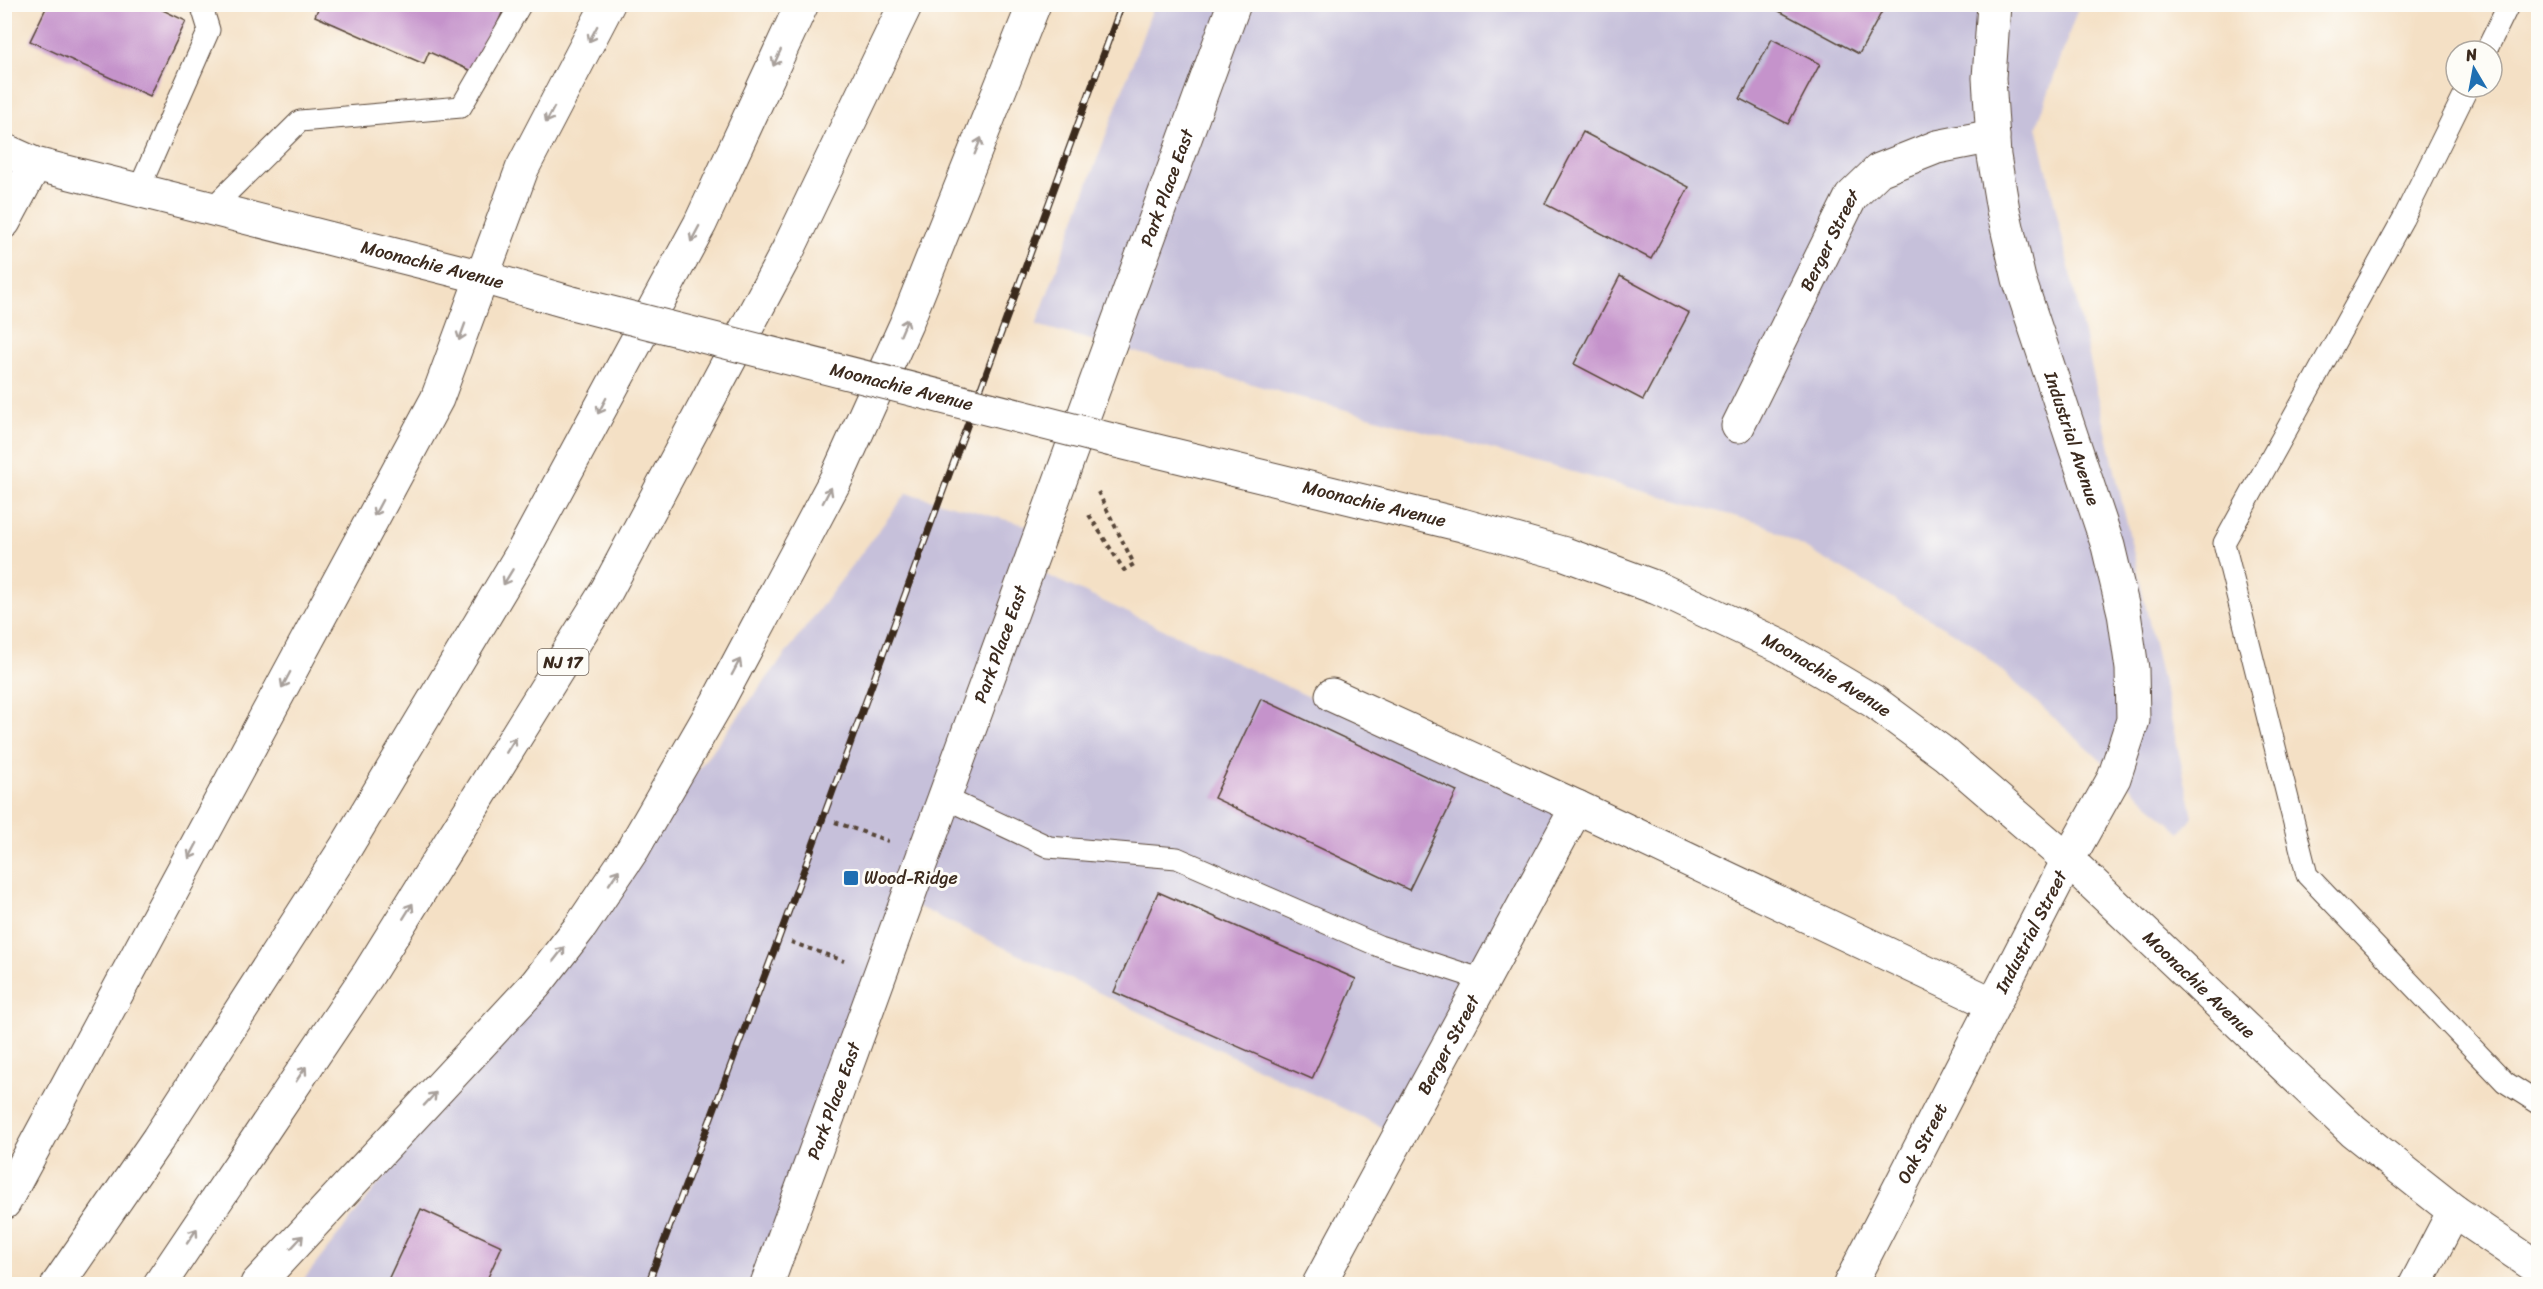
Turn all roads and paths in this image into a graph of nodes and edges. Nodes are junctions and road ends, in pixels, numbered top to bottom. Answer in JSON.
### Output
{"nodes":[{"id":1,"x":201,"y":4,"type":"edge"},
{"id":2,"x":521,"y":4,"type":"edge"},
{"id":3,"x":608,"y":4,"type":"edge"},
{"id":4,"x":802,"y":4,"type":"edge"},
{"id":5,"x":906,"y":4,"type":"edge"},
{"id":6,"x":1034,"y":4,"type":"edge"},
{"id":7,"x":1233,"y":4,"type":"edge"},
{"id":8,"x":1995,"y":4,"type":"edge"},
{"id":9,"x":2508,"y":4,"type":"edge"},
{"id":10,"x":2492,"y":39,"type":"edge"},
{"id":11,"x":2462,"y":99,"type":"edge"},
{"id":12,"x":1993,"y":136,"type":"junction"},
{"id":13,"x":4,"y":150,"type":"edge"},
{"id":14,"x":35,"y":164,"type":"junction"},
{"id":15,"x":138,"y":191,"type":"junction"},
{"id":16,"x":211,"y":209,"type":"junction"},
{"id":17,"x":4,"y":222,"type":"edge"},
{"id":18,"x":482,"y":277,"type":"junction"},
{"id":19,"x":881,"y":381,"type":"junction"},
{"id":20,"x":1738,"y":426,"type":"dead end"},
{"id":21,"x":1101,"y":499,"type":"dead end"},
{"id":22,"x":1083,"y":506,"type":"dead end"},
{"id":23,"x":1332,"y":695,"type":"dead end"},
{"id":24,"x":945,"y":798,"type":"junction"},
{"id":25,"x":1577,"y":807,"type":"junction"},
{"id":26,"x":836,"y":822,"type":"dead end"},
{"id":27,"x":892,"y":843,"type":"dead end"},
{"id":28,"x":2068,"y":860,"type":"junction"},
{"id":29,"x":791,"y":942,"type":"dead end"},
{"id":30,"x":848,"y":963,"type":"dead end"},
{"id":31,"x":1483,"y":980,"type":"junction"},
{"id":32,"x":1993,"y":1004,"type":"junction"},
{"id":33,"x":2538,"y":1103,"type":"edge"},
{"id":34,"x":4,"y":1203,"type":"edge"},
{"id":35,"x":2454,"y":1211,"type":"junction"},
{"id":36,"x":2538,"y":1268,"type":"edge"},
{"id":37,"x":58,"y":1284,"type":"edge"},
{"id":38,"x":160,"y":1284,"type":"edge"},
{"id":39,"x":257,"y":1284,"type":"edge"},
{"id":40,"x":767,"y":1284,"type":"edge"},
{"id":41,"x":1319,"y":1284,"type":"edge"},
{"id":42,"x":1850,"y":1284,"type":"edge"},
{"id":43,"x":2415,"y":1284,"type":"edge"}],
"edges":[{"from":1,"to":15,"type":"lane"},
{"from":2,"to":16,"type":"lane"},
{"from":3,"to":18,"type":"main road","one_way":true},
{"from":4,"to":37,"type":"main road","one_way":true},
{"from":38,"to":5,"type":"main road","number":"NJ 17","one_way":true},
{"from":19,"to":6,"type":"main road","one_way":true},
{"from":7,"to":24,"type":"main road","name":"Park Place East"},
{"from":8,"to":12,"type":"main road","name":"Industrial Avenue"},
{"from":9,"to":10,"type":"lane"},
{"from":11,"to":33,"type":"lane"},
{"from":12,"to":20,"type":"main road","name":"Berger Street"},
{"from":12,"to":28,"type":"main road","name":"Industrial Avenue"},
{"from":13,"to":14,"type":"main road","name":"Moonachie Avenue"},
{"from":14,"to":15,"type":"main road","name":"Moonachie Avenue"},
{"from":14,"to":17,"type":"main road"},
{"from":15,"to":16,"type":"main road","name":"Moonachie Avenue"},
{"from":16,"to":18,"type":"main road","name":"Moonachie Avenue"},
{"from":18,"to":19,"type":"main road","name":"Moonachie Avenue","bridge":true},
{"from":18,"to":34,"type":"main road","one_way":true},
{"from":19,"to":28,"type":"main road","name":"Moonachie Avenue","bridge":true},
{"from":39,"to":19,"type":"main road","one_way":true},
{"from":21,"to":22,"type":"path"},
{"from":23,"to":25,"type":"main road"},
{"from":24,"to":31,"type":"lane"},
{"from":24,"to":40,"type":"main road","name":"Park Place East"},
{"from":25,"to":31,"type":"main road","name":"Berger Street"},
{"from":25,"to":32,"type":"main road"},
{"from":26,"to":27,"type":"path"},
{"from":28,"to":32,"type":"main road","name":"Industrial Street"},
{"from":28,"to":35,"type":"main road","name":"Moonachie Avenue"},
{"from":29,"to":30,"type":"path"},
{"from":31,"to":41,"type":"main road","name":"Berger Street"},
{"from":32,"to":42,"type":"main road","name":"Oak Street"},
{"from":35,"to":36,"type":"main road","name":"Moonachie Avenue"},
{"from":35,"to":43,"type":"main road"}]}
